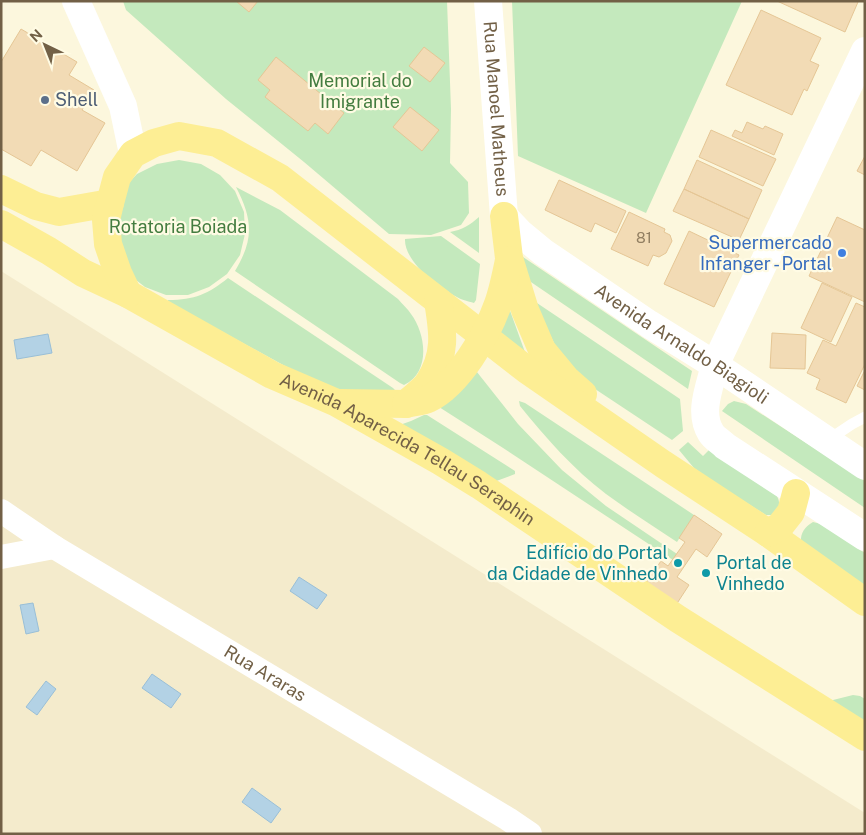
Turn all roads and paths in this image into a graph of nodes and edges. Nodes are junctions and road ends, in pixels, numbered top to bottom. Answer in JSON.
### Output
{"nodes":[{"id":1,"x":488,"y":1,"type":"edge"},
{"id":2,"x":80,"y":4,"type":"edge"},
{"id":3,"x":865,"y":51,"type":"edge"},
{"id":4,"x":133,"y":154,"type":"junction"},
{"id":5,"x":1,"y":189,"type":"edge"},
{"id":6,"x":110,"y":203,"type":"junction"},
{"id":7,"x":504,"y":216,"type":"junction"},
{"id":8,"x":1,"y":224,"type":"edge"},
{"id":9,"x":509,"y":258,"type":"junction"},
{"id":10,"x":128,"y":294,"type":"junction"},
{"id":11,"x":438,"y":301,"type":"junction"},
{"id":12,"x":483,"y":336,"type":"junction"},
{"id":13,"x":715,"y":365,"type":"junction"},
{"id":14,"x":337,"y":403,"type":"junction"},
{"id":15,"x":406,"y":404,"type":"junction"},
{"id":16,"x":865,"y":417,"type":"edge"},
{"id":17,"x":828,"y":440,"type":"junction"},
{"id":18,"x":663,"y":464,"type":"junction"},
{"id":19,"x":865,"y":466,"type":"edge"},
{"id":20,"x":796,"y":493,"type":"junction"},
{"id":21,"x":1,"y":511,"type":"edge"},
{"id":22,"x":768,"y":532,"type":"junction"},
{"id":23,"x":865,"y":537,"type":"edge"},
{"id":24,"x":54,"y":547,"type":"junction"},
{"id":25,"x":1,"y":557,"type":"edge"},
{"id":26,"x":865,"y":602,"type":"edge"},
{"id":27,"x":865,"y":737,"type":"edge"},
{"id":28,"x":505,"y":826,"type":"edge"},
{"id":29,"x":530,"y":834,"type":"edge"}],
"edges":[{"from":1,"to":7,"type":"main road","name":"Rua Manoel Matheus"},
{"from":2,"to":4,"type":"main road"},
{"from":3,"to":13,"type":"main road"},
{"from":4,"to":6,"type":"main road"},
{"from":4,"to":11,"type":"main road"},
{"from":5,"to":6,"type":"main road"},
{"from":6,"to":10,"type":"main road"},
{"from":7,"to":9,"type":"main road"},
{"from":7,"to":13,"type":"main road","name":"Avenida Arnaldo Biagioli"},
{"from":8,"to":10,"type":"main road","name":"Avenida Aparecida Tellau Seraphin"},
{"from":9,"to":12,"type":"main road"},
{"from":9,"to":18,"type":"main road"},
{"from":10,"to":14,"type":"main road","name":"Avenida Aparecida Tellau Seraphin"},
{"from":11,"to":12,"type":"main road"},
{"from":11,"to":15,"type":"main road"},
{"from":12,"to":15,"type":"main road"},
{"from":12,"to":18,"type":"main road"},
{"from":13,"to":17,"type":"main road","name":"Avenida Arnaldo Biagioli"},
{"from":13,"to":20,"type":"main road"},
{"from":14,"to":15,"type":"main road"},
{"from":14,"to":27,"type":"main road","name":"Avenida Aparecida Tellau Seraphin"},
{"from":16,"to":17,"type":"lane"},
{"from":17,"to":19,"type":"main road","name":"Avenida Arnaldo Biagioli"},
{"from":18,"to":22,"type":"main road"},
{"from":20,"to":22,"type":"main road"},
{"from":20,"to":23,"type":"main road"},
{"from":21,"to":24,"type":"street","name":"Rua Araras"},
{"from":22,"to":26,"type":"main road"},
{"from":24,"to":25,"type":"street"},
{"from":24,"to":28,"type":"street","name":"Rua Araras"},
{"from":28,"to":29,"type":"street","name":"Rua Araras"}]}
